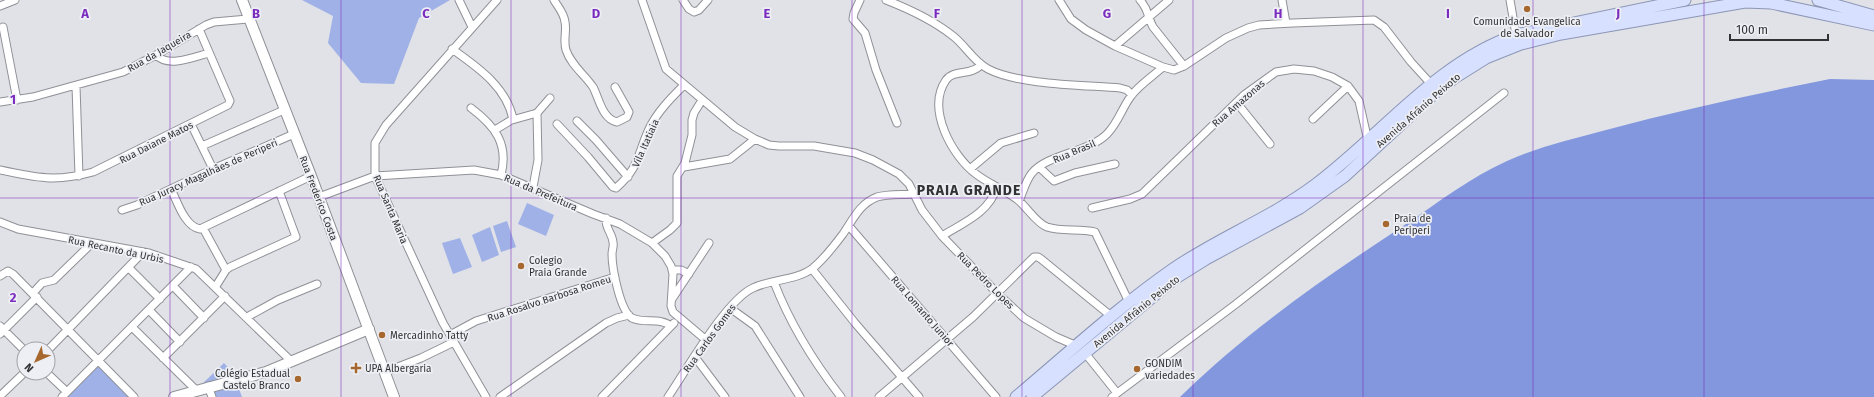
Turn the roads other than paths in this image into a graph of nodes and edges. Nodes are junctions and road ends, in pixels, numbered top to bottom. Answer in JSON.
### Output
{"nodes":[{"id":1,"x":15,"y":0,"type":"edge"},
{"id":2,"x":242,"y":0,"type":"edge"},
{"id":3,"x":459,"y":0,"type":"edge"},
{"id":4,"x":497,"y":0,"type":"edge"},
{"id":5,"x":554,"y":0,"type":"edge"},
{"id":6,"x":642,"y":0,"type":"edge"},
{"id":7,"x":708,"y":0,"type":"edge"},
{"id":8,"x":860,"y":0,"type":"edge"},
{"id":9,"x":886,"y":0,"type":"edge"},
{"id":10,"x":1059,"y":0,"type":"edge"},
{"id":11,"x":1140,"y":0,"type":"edge"},
{"id":12,"x":1169,"y":0,"type":"edge"},
{"id":13,"x":1282,"y":0,"type":"edge"},
{"id":14,"x":1510,"y":0,"type":"edge"},
{"id":15,"x":1685,"y":0,"type":"edge"},
{"id":16,"x":683,"y":1,"type":"edge"},
{"id":17,"x":1819,"y":2,"type":"edge"},
{"id":18,"x":1792,"y":3,"type":"edge"},
{"id":19,"x":0,"y":6,"type":"edge"},
{"id":20,"x":1874,"y":16,"type":"edge"},
{"id":21,"x":1150,"y":17,"type":"junction"},
{"id":22,"x":248,"y":19,"type":"junction"},
{"id":23,"x":1286,"y":23,"type":"junction"},
{"id":24,"x":1874,"y":25,"type":"edge"},
{"id":25,"x":3,"y":27,"type":"dead end"},
{"id":26,"x":472,"y":27,"type":"junction"},
{"id":27,"x":199,"y":29,"type":"junction"},
{"id":28,"x":1516,"y":35,"type":"junction"},
{"id":29,"x":1115,"y":46,"type":"junction"},
{"id":30,"x":452,"y":49,"type":"junction"},
{"id":31,"x":209,"y":54,"type":"junction"},
{"id":32,"x":156,"y":55,"type":"junction"},
{"id":33,"x":981,"y":65,"type":"junction"},
{"id":34,"x":1184,"y":66,"type":"junction"},
{"id":35,"x":1163,"y":67,"type":"junction"},
{"id":36,"x":1431,"y":84,"type":"junction"},
{"id":37,"x":684,"y":85,"type":"junction"},
{"id":38,"x":76,"y":86,"type":"junction"},
{"id":39,"x":1348,"y":86,"type":"junction"},
{"id":40,"x":615,"y":87,"type":"dead end"},
{"id":41,"x":1504,"y":93,"type":"dead end"},
{"id":42,"x":1132,"y":95,"type":"junction"},
{"id":43,"x":550,"y":98,"type":"dead end"},
{"id":44,"x":17,"y":100,"type":"junction"},
{"id":45,"x":702,"y":100,"type":"junction"},
{"id":46,"x":0,"y":102,"type":"edge"},
{"id":47,"x":1237,"y":103,"type":"junction"},
{"id":48,"x":471,"y":108,"type":"dead end"},
{"id":49,"x":284,"y":110,"type":"junction"},
{"id":50,"x":537,"y":113,"type":"junction"},
{"id":51,"x":1313,"y":119,"type":"dead end"},
{"id":52,"x":512,"y":120,"type":"junction"},
{"id":53,"x":577,"y":121,"type":"dead end"},
{"id":54,"x":897,"y":123,"type":"dead end"},
{"id":55,"x":191,"y":124,"type":"junction"},
{"id":56,"x":557,"y":124,"type":"dead end"},
{"id":57,"x":495,"y":130,"type":"junction"},
{"id":58,"x":1034,"y":133,"type":"dead end"},
{"id":59,"x":294,"y":134,"type":"junction"},
{"id":60,"x":755,"y":139,"type":"junction"},
{"id":61,"x":1368,"y":141,"type":"junction"},
{"id":62,"x":1270,"y":144,"type":"dead end"},
{"id":63,"x":202,"y":146,"type":"junction"},
{"id":64,"x":1115,"y":164,"type":"dead end"},
{"id":65,"x":684,"y":167,"type":"junction"},
{"id":66,"x":1039,"y":167,"type":"junction"},
{"id":67,"x":213,"y":169,"type":"junction"},
{"id":68,"x":970,"y":169,"type":"junction"},
{"id":69,"x":0,"y":170,"type":"edge"},
{"id":70,"x":501,"y":175,"type":"junction"},
{"id":71,"x":79,"y":176,"type":"junction"},
{"id":72,"x":311,"y":176,"type":"junction"},
{"id":73,"x":375,"y":176,"type":"junction"},
{"id":74,"x":628,"y":177,"type":"junction"},
{"id":75,"x":533,"y":187,"type":"junction"},
{"id":76,"x":997,"y":187,"type":"junction"},
{"id":77,"x":171,"y":189,"type":"junction"},
{"id":78,"x":279,"y":191,"type":"junction"},
{"id":79,"x":913,"y":194,"type":"junction"},
{"id":80,"x":319,"y":197,"type":"junction"},
{"id":81,"x":1019,"y":200,"type":"junction"},
{"id":82,"x":1092,"y":208,"type":"dead end"},
{"id":83,"x":122,"y":210,"type":"dead end"},
{"id":84,"x":606,"y":218,"type":"junction"},
{"id":85,"x":0,"y":222,"type":"edge"},
{"id":86,"x":849,"y":226,"type":"junction"},
{"id":87,"x":203,"y":228,"type":"junction"},
{"id":88,"x":942,"y":236,"type":"junction"},
{"id":89,"x":92,"y":243,"type":"junction"},
{"id":90,"x":652,"y":243,"type":"junction"},
{"id":91,"x":709,"y":243,"type":"dead end"},
{"id":92,"x":143,"y":252,"type":"junction"},
{"id":93,"x":191,"y":267,"type":"junction"},
{"id":94,"x":129,"y":268,"type":"junction"},
{"id":95,"x":812,"y":269,"type":"junction"},
{"id":96,"x":226,"y":270,"type":"junction"},
{"id":97,"x":672,"y":270,"type":"junction"},
{"id":98,"x":689,"y":274,"type":"junction"},
{"id":99,"x":0,"y":276,"type":"edge"},
{"id":100,"x":615,"y":277,"type":"junction"},
{"id":101,"x":774,"y":282,"type":"junction"},
{"id":102,"x":317,"y":284,"type":"dead end"},
{"id":103,"x":173,"y":286,"type":"junction"},
{"id":104,"x":216,"y":286,"type":"junction"},
{"id":105,"x":998,"y":294,"type":"junction"},
{"id":106,"x":35,"y":295,"type":"junction"},
{"id":107,"x":225,"y":296,"type":"junction"},
{"id":108,"x":160,"y":299,"type":"junction"},
{"id":109,"x":672,"y":299,"type":"junction"},
{"id":110,"x":1129,"y":302,"type":"junction"},
{"id":111,"x":730,"y":308,"type":"junction"},
{"id":112,"x":149,"y":310,"type":"junction"},
{"id":113,"x":629,"y":316,"type":"junction"},
{"id":114,"x":1111,"y":316,"type":"junction"},
{"id":115,"x":247,"y":317,"type":"junction"},
{"id":116,"x":204,"y":318,"type":"junction"},
{"id":117,"x":679,"y":319,"type":"junction"},
{"id":118,"x":672,"y":326,"type":"junction"},
{"id":119,"x":132,"y":327,"type":"junction"},
{"id":120,"x":69,"y":329,"type":"junction"},
{"id":121,"x":369,"y":329,"type":"junction"},
{"id":122,"x":1,"y":330,"type":"edge"},
{"id":123,"x":452,"y":338,"type":"junction"},
{"id":124,"x":947,"y":339,"type":"junction"},
{"id":125,"x":706,"y":340,"type":"junction"},
{"id":126,"x":56,"y":342,"type":"edge"},
{"id":127,"x":180,"y":342,"type":"junction"},
{"id":128,"x":16,"y":343,"type":"edge"},
{"id":129,"x":1081,"y":350,"type":"junction"},
{"id":130,"x":695,"y":357,"type":"junction"},
{"id":131,"x":163,"y":358,"type":"junction"},
{"id":132,"x":99,"y":360,"type":"junction"},
{"id":133,"x":291,"y":361,"type":"junction"},
{"id":134,"x":385,"y":372,"type":"junction"},
{"id":135,"x":902,"y":378,"type":"junction"},
{"id":136,"x":16,"y":381,"type":"edge"},
{"id":137,"x":53,"y":381,"type":"edge"},
{"id":138,"x":208,"y":386,"type":"junction"},
{"id":139,"x":196,"y":390,"type":"junction"},
{"id":140,"x":64,"y":395,"type":"edge"},
{"id":141,"x":1114,"y":395,"type":"edge"},
{"id":142,"x":0,"y":396,"type":"edge"},
{"id":143,"x":134,"y":397,"type":"edge"},
{"id":144,"x":174,"y":397,"type":"edge"},
{"id":145,"x":212,"y":397,"type":"edge"},
{"id":146,"x":394,"y":397,"type":"edge"},
{"id":147,"x":486,"y":397,"type":"edge"},
{"id":148,"x":500,"y":397,"type":"edge"},
{"id":149,"x":602,"y":397,"type":"edge"},
{"id":150,"x":668,"y":397,"type":"edge"},
{"id":151,"x":725,"y":397,"type":"edge"},
{"id":152,"x":800,"y":397,"type":"edge"},
{"id":153,"x":841,"y":397,"type":"edge"},
{"id":154,"x":879,"y":397,"type":"edge"},
{"id":155,"x":918,"y":397,"type":"edge"},
{"id":156,"x":996,"y":397,"type":"edge"},
{"id":157,"x":1016,"y":397,"type":"edge"},
{"id":158,"x":1032,"y":397,"type":"edge"}],
"edges":[{"from":1,"to":19,"type":"street"},
{"from":2,"to":22,"type":"main road","name":"Rua Frederico Costa"},
{"from":3,"to":26,"type":"street"},
{"from":4,"to":26,"type":"street","name":"Rua Santa Maria"},
{"from":5,"to":40,"type":"street"},
{"from":6,"to":37,"type":"street","name":"Rua Pedro Lopes"},
{"from":7,"to":16,"type":"street"},
{"from":8,"to":54,"type":"street"},
{"from":9,"to":33,"type":"street"},
{"from":10,"to":29,"type":"street"},
{"from":11,"to":21,"type":"street"},
{"from":12,"to":21,"type":"street"},
{"from":13,"to":23,"type":"street"},
{"from":14,"to":28,"type":"street"},
{"from":15,"to":28,"type":"main road","name":"Avenida Afrânio Peixoto"},
{"from":17,"to":18,"type":"main road","name":"Avenida Afrânio Peixoto"},
{"from":17,"to":20,"type":"main road","name":"Avenida Afrânio Peixoto"},
{"from":17,"to":24,"type":"main road","name":"Avenida Afrânio Peixoto"},
{"from":18,"to":129,"type":"main road","name":"Avenida Afrânio Peixoto"},
{"from":21,"to":29,"type":"street"},
{"from":21,"to":34,"type":"street"},
{"from":22,"to":27,"type":"street","name":"Rua da Jaqueira"},
{"from":22,"to":49,"type":"main road","name":"Rua Frederico Costa"},
{"from":23,"to":34,"type":"street"},
{"from":23,"to":36,"type":"street"},
{"from":25,"to":44,"type":"street"},
{"from":26,"to":30,"type":"street","name":"Rua Santa Maria"},
{"from":27,"to":31,"type":"street","name":"Rua Daiane Matos"},
{"from":27,"to":32,"type":"street","name":"Rua da Jaqueira"},
{"from":28,"to":36,"type":"main road","name":"Avenida Afrânio Peixoto"},
{"from":29,"to":35,"type":"street"},
{"from":30,"to":52,"type":"street"},
{"from":30,"to":73,"type":"street","name":"Rua Santa Maria"},
{"from":31,"to":32,"type":"street"},
{"from":31,"to":55,"type":"street","name":"Rua Daiane Matos"},
{"from":32,"to":38,"type":"street","name":"Rua da Jaqueira"},
{"from":33,"to":42,"type":"street"},
{"from":33,"to":68,"type":"street"},
{"from":34,"to":35,"type":"street"},
{"from":35,"to":42,"type":"street","name":"Rua Brasil"},
{"from":36,"to":61,"type":"main road","name":"Avenida Afrânio Peixoto"},
{"from":37,"to":45,"type":"street","name":"Rua Pedro Lopes"},
{"from":37,"to":74,"type":"street","name":"Vila Itatiaia"},
{"from":38,"to":44,"type":"street","name":"Rua da Jaqueira"},
{"from":38,"to":71,"type":"street"},
{"from":39,"to":47,"type":"street","name":"Rua Amazonas"},
{"from":39,"to":51,"type":"street"},
{"from":39,"to":61,"type":"street","name":"Rua Amazonas"},
{"from":41,"to":141,"type":"street"},
{"from":42,"to":66,"type":"street","name":"Rua Brasil"},
{"from":43,"to":50,"type":"street"},
{"from":44,"to":46,"type":"street","name":"Rua da Jaqueira"},
{"from":45,"to":60,"type":"street","name":"Rua Pedro Lopes"},
{"from":45,"to":65,"type":"street"},
{"from":47,"to":62,"type":"street"},
{"from":47,"to":82,"type":"street","name":"Rua Amazonas"},
{"from":48,"to":57,"type":"street"},
{"from":49,"to":59,"type":"main road","name":"Rua Frederico Costa"},
{"from":49,"to":63,"type":"street"},
{"from":50,"to":52,"type":"street"},
{"from":50,"to":75,"type":"street"},
{"from":52,"to":57,"type":"street"},
{"from":53,"to":74,"type":"street"},
{"from":55,"to":63,"type":"street"},
{"from":55,"to":71,"type":"street","name":"Rua Daiane Matos"},
{"from":56,"to":74,"type":"street","name":"Vila Itatiaia"},
{"from":57,"to":70,"type":"street"},
{"from":58,"to":68,"type":"street"},
{"from":59,"to":67,"type":"street","name":"Rua Juracy Magalhâes de Periperi"},
{"from":59,"to":72,"type":"main road","name":"Rua Frederico Costa"},
{"from":60,"to":65,"type":"street"},
{"from":60,"to":79,"type":"street","name":"Rua Pedro Lopes"},
{"from":61,"to":110,"type":"main road","name":"Avenida Afrânio Peixoto"},
{"from":63,"to":67,"type":"street"},
{"from":64,"to":66,"type":"street"},
{"from":65,"to":90,"type":"street"},
{"from":66,"to":81,"type":"street","name":"Rua Brasil"},
{"from":67,"to":77,"type":"street","name":"Rua Juracy Magalhâes de Periperi"},
{"from":68,"to":76,"type":"street"},
{"from":69,"to":71,"type":"street","name":"Rua Daiane Matos"},
{"from":70,"to":73,"type":"street","name":"Rua da Prefeitura"},
{"from":70,"to":75,"type":"street","name":"Rua da Prefeitura"},
{"from":72,"to":78,"type":"street"},
{"from":72,"to":80,"type":"main road","name":"Rua Frederico Costa"},
{"from":73,"to":80,"type":"street","name":"Rua da Prefeitura"},
{"from":73,"to":123,"type":"street","name":"Rua Santa Maria"},
{"from":75,"to":84,"type":"street","name":"Rua da Prefeitura"},
{"from":76,"to":81,"type":"street"},
{"from":76,"to":88,"type":"street"},
{"from":77,"to":83,"type":"street","name":"Rua Juracy Magalhâes de Periperi"},
{"from":77,"to":87,"type":"street"},
{"from":78,"to":87,"type":"street"},
{"from":78,"to":96,"type":"street"},
{"from":79,"to":86,"type":"street","name":"Rua Carlos Gomes"},
{"from":79,"to":88,"type":"street","name":"Rua Pedro Lopes"},
{"from":80,"to":121,"type":"main road","name":"Rua Frederico Costa"},
{"from":81,"to":110,"type":"street"},
{"from":84,"to":90,"type":"street","name":"Rua da Prefeitura"},
{"from":84,"to":100,"type":"street","name":"Rua Rosalvo Barbosa Romeu"},
{"from":85,"to":89,"type":"street","name":"Rua Recanto da Urbis"},
{"from":86,"to":95,"type":"street","name":"Rua Carlos Gomes"},
{"from":86,"to":124,"type":"street","name":"Rua Lomanto Junior"},
{"from":87,"to":96,"type":"street"},
{"from":88,"to":105,"type":"street","name":"Rua Pedro Lopes"},
{"from":89,"to":92,"type":"street","name":"Rua Recanto da Urbis"},
{"from":89,"to":106,"type":"street"},
{"from":90,"to":97,"type":"street","name":"Rua da Prefeitura"},
{"from":91,"to":98,"type":"street"},
{"from":92,"to":93,"type":"street","name":"Rua Recanto da Urbis"},
{"from":92,"to":94,"type":"street"},
{"from":93,"to":103,"type":"street"},
{"from":93,"to":104,"type":"street","name":"Rua Recanto da Urbis"},
{"from":94,"to":108,"type":"street"},
{"from":94,"to":120,"type":"street"},
{"from":95,"to":101,"type":"street","name":"Rua Carlos Gomes"},
{"from":95,"to":135,"type":"street"},
{"from":96,"to":104,"type":"street"},
{"from":97,"to":98,"type":"street"},
{"from":97,"to":109,"type":"street"},
{"from":98,"to":109,"type":"street"},
{"from":99,"to":106,"type":"street"},
{"from":100,"to":113,"type":"street"},
{"from":100,"to":123,"type":"street","name":"Rua Rosalvo Barbosa Romeu"},
{"from":101,"to":111,"type":"street","name":"Rua Carlos Gomes"},
{"from":101,"to":153,"type":"street"},
{"from":102,"to":115,"type":"street"},
{"from":103,"to":108,"type":"street"},
{"from":103,"to":116,"type":"street"},
{"from":104,"to":107,"type":"street","name":"Rua Recanto da Urbis"},
{"from":105,"to":114,"type":"street"},
{"from":105,"to":124,"type":"street"},
{"from":105,"to":129,"type":"street","name":"Rua Pedro Lopes"},
{"from":106,"to":120,"type":"street"},
{"from":106,"to":122,"type":"street"},
{"from":107,"to":115,"type":"street","name":"Rua Recanto da Urbis"},
{"from":107,"to":116,"type":"street"},
{"from":108,"to":112,"type":"street"},
{"from":109,"to":117,"type":"street"},
{"from":110,"to":114,"type":"main road","name":"Avenida Afrânio Peixoto"},
{"from":111,"to":125,"type":"street","name":"Rua Carlos Gomes"},
{"from":111,"to":152,"type":"street"},
{"from":112,"to":119,"type":"street"},
{"from":112,"to":127,"type":"street"},
{"from":113,"to":118,"type":"street"},
{"from":113,"to":148,"type":"street"},
{"from":114,"to":129,"type":"main road","name":"Avenida Afrânio Peixoto"},
{"from":115,"to":133,"type":"street","name":"Rua Recanto da Urbis"},
{"from":116,"to":127,"type":"street"},
{"from":117,"to":118,"type":"street"},
{"from":117,"to":125,"type":"street"},
{"from":118,"to":149,"type":"street"},
{"from":119,"to":131,"type":"street"},
{"from":119,"to":132,"type":"street"},
{"from":120,"to":126,"type":"street"},
{"from":120,"to":132,"type":"street"},
{"from":121,"to":133,"type":"main road"},
{"from":121,"to":134,"type":"main road","name":"Rua Frederico Costa"},
{"from":122,"to":128,"type":"street"},
{"from":123,"to":134,"type":"street","name":"Rua Rosalvo Barbosa Romeu"},
{"from":123,"to":147,"type":"street","name":"Rua Santa Maria"},
{"from":124,"to":135,"type":"street"},
{"from":124,"to":156,"type":"street","name":"Rua Lomanto Junior"},
{"from":125,"to":130,"type":"street","name":"Rua Carlos Gomes"},
{"from":127,"to":131,"type":"street"},
{"from":129,"to":141,"type":"street","name":"Rua Pedro Lopes"},
{"from":129,"to":157,"type":"main road","name":"Avenida Afrânio Peixoto"},
{"from":129,"to":158,"type":"main road","name":"Avenida Afrânio Peixoto"},
{"from":130,"to":150,"type":"street","name":"Rua Carlos Gomes"},
{"from":130,"to":151,"type":"street"},
{"from":131,"to":139,"type":"street"},
{"from":132,"to":140,"type":"street"},
{"from":132,"to":143,"type":"street"},
{"from":133,"to":138,"type":"main road"},
{"from":134,"to":146,"type":"main road","name":"Rua Frederico Costa"},
{"from":135,"to":154,"type":"street"},
{"from":135,"to":155,"type":"street"},
{"from":136,"to":142,"type":"street"},
{"from":137,"to":140,"type":"street"},
{"from":138,"to":139,"type":"main road"},
{"from":138,"to":145,"type":"street"},
{"from":139,"to":144,"type":"main road"}]}
